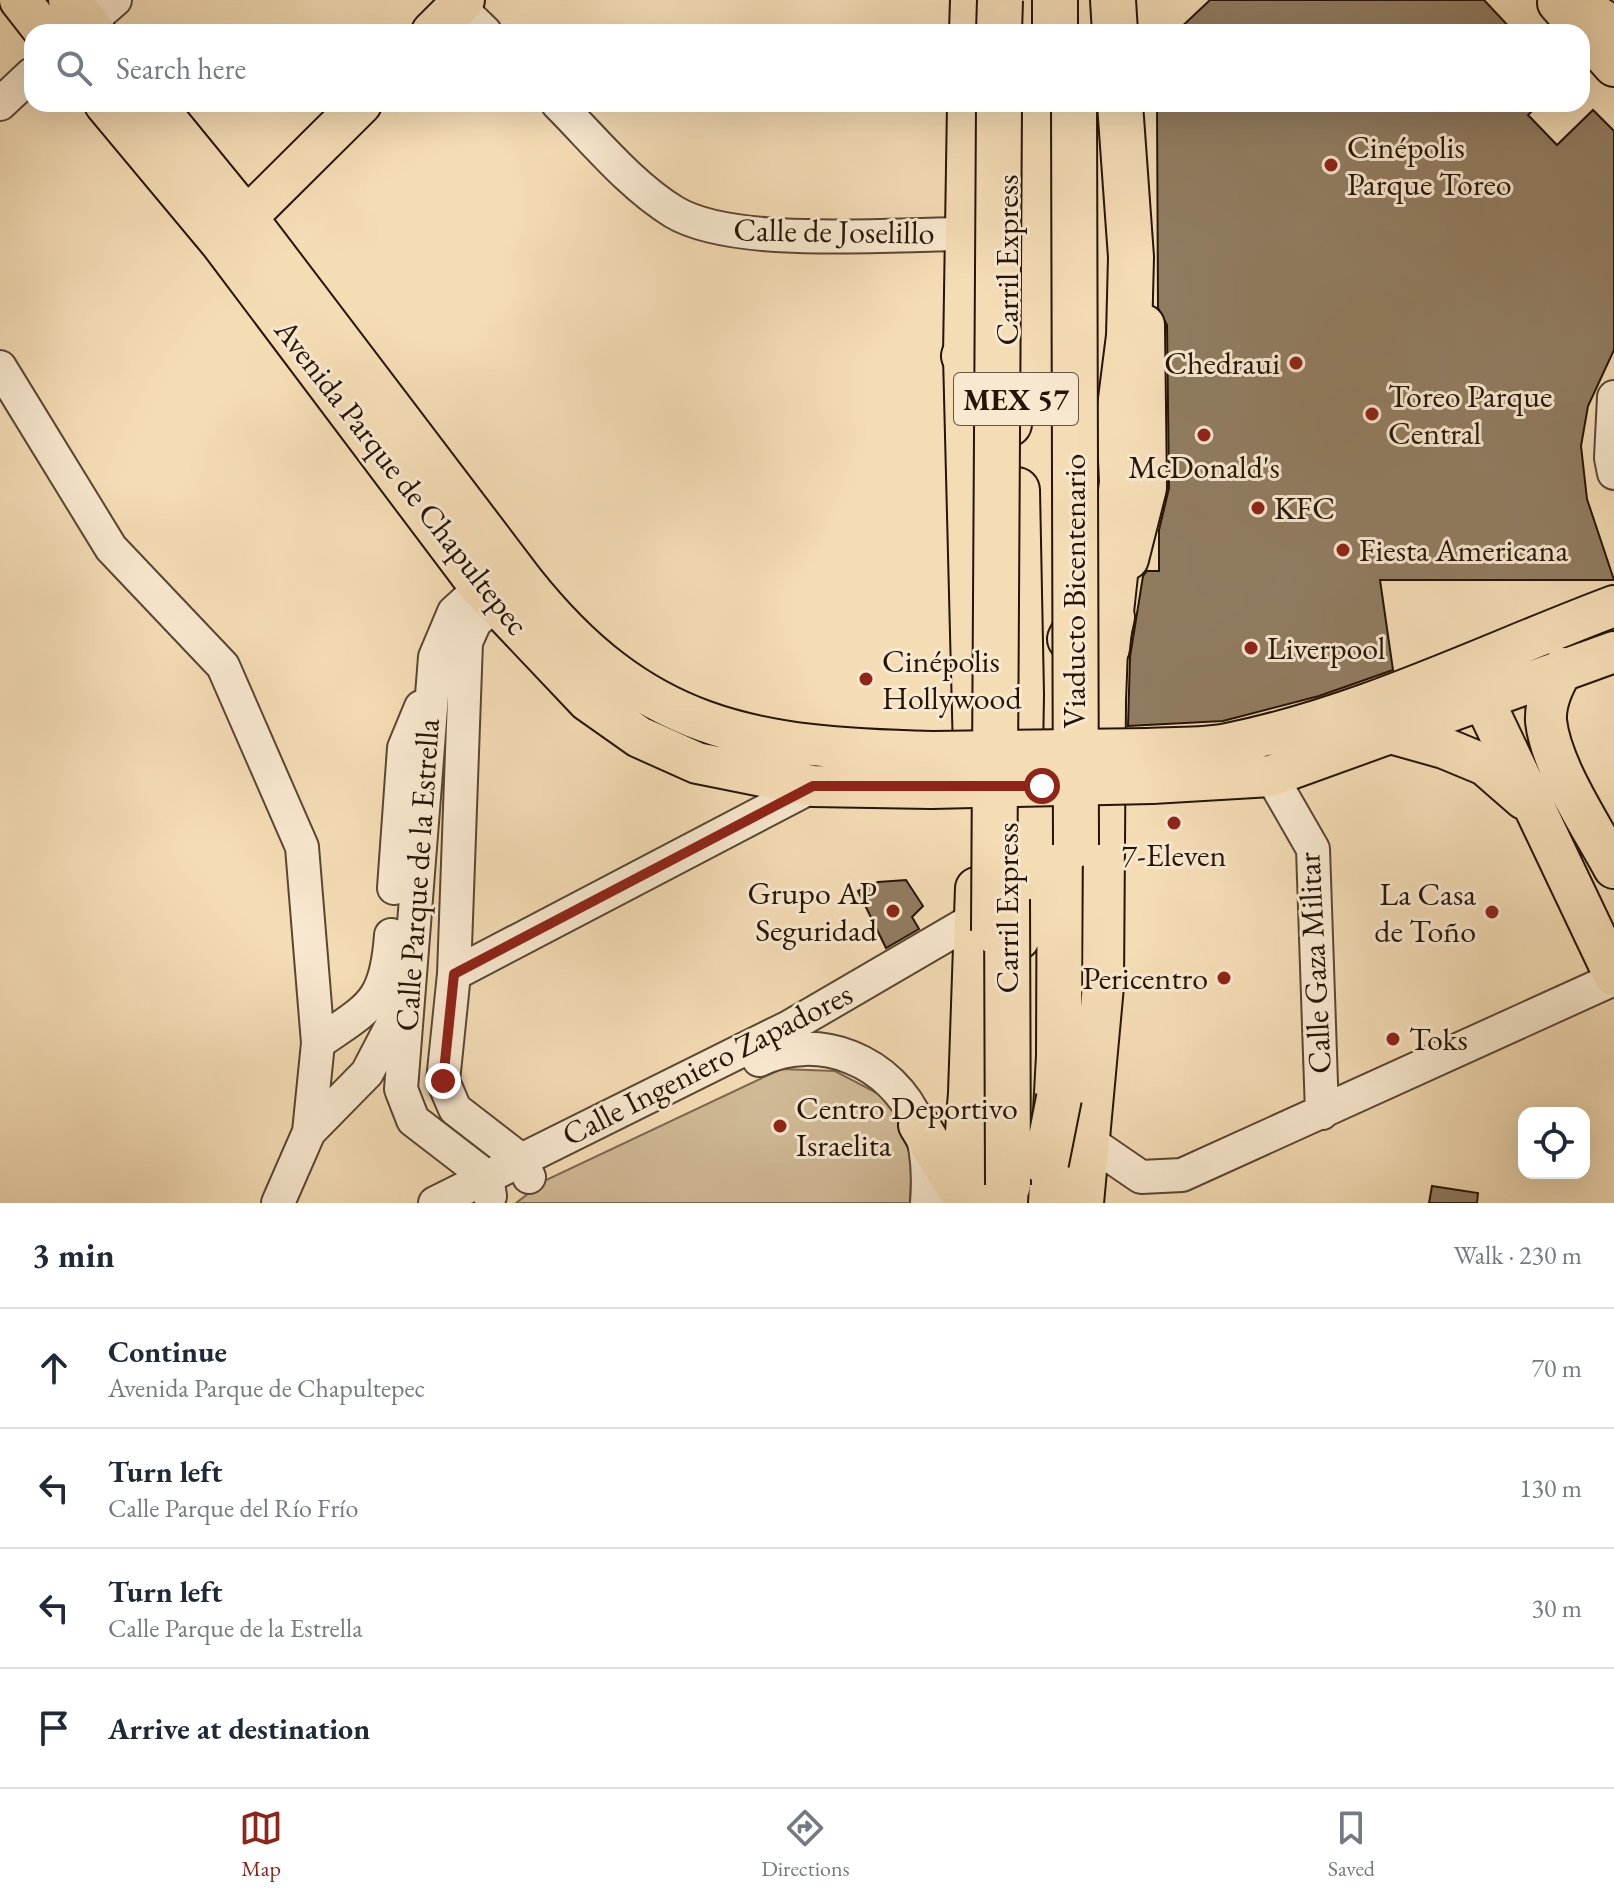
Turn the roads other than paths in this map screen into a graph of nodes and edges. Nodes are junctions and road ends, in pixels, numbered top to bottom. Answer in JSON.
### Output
{"nodes":[{"id":1,"x":20,"y":0,"type":"edge"},
{"id":2,"x":971,"y":0,"type":"edge"},
{"id":3,"x":1000,"y":0,"type":"edge"},
{"id":4,"x":1009,"y":0,"type":"edge"},
{"id":5,"x":1017,"y":0,"type":"edge"},
{"id":6,"x":1055,"y":0,"type":"edge"},
{"id":7,"x":1074,"y":0,"type":"edge"},
{"id":8,"x":1102,"y":0,"type":"edge"},
{"id":9,"x":1113,"y":0,"type":"edge"},
{"id":10,"x":1130,"y":0,"type":"edge"},
{"id":11,"x":1555,"y":0,"type":"edge"},
{"id":12,"x":1569,"y":0,"type":"edge"},
{"id":13,"x":1609,"y":0,"type":"edge"},
{"id":14,"x":1614,"y":5,"type":"edge"},
{"id":15,"x":39,"y":24,"type":"edge"},
{"id":16,"x":970,"y":24,"type":"edge"},
{"id":17,"x":998,"y":24,"type":"edge"},
{"id":18,"x":1002,"y":24,"type":"edge"},
{"id":19,"x":1009,"y":24,"type":"edge"},
{"id":20,"x":1018,"y":24,"type":"edge"},
{"id":21,"x":1055,"y":24,"type":"edge"},
{"id":22,"x":1074,"y":24,"type":"edge"},
{"id":23,"x":1102,"y":24,"type":"edge"},
{"id":24,"x":1114,"y":24,"type":"edge"},
{"id":25,"x":1133,"y":24,"type":"edge"},
{"id":26,"x":1576,"y":24,"type":"edge"},
{"id":27,"x":1614,"y":30,"type":"edge"},
{"id":28,"x":1590,"y":39,"type":"edge"},
{"id":29,"x":1614,"y":66,"type":"edge"},
{"id":30,"x":24,"y":82,"type":"edge"},
{"id":31,"x":0,"y":104,"type":"edge"},
{"id":32,"x":113,"y":112,"type":"edge"},
{"id":33,"x":159,"y":112,"type":"edge"},
{"id":34,"x":353,"y":112,"type":"edge"},
{"id":35,"x":566,"y":112,"type":"edge"},
{"id":36,"x":968,"y":112,"type":"edge"},
{"id":37,"x":999,"y":112,"type":"edge"},
{"id":38,"x":1008,"y":112,"type":"edge"},
{"id":39,"x":1018,"y":112,"type":"edge"},
{"id":40,"x":1056,"y":112,"type":"edge"},
{"id":41,"x":1074,"y":112,"type":"edge"},
{"id":42,"x":1103,"y":112,"type":"edge"},
{"id":43,"x":1121,"y":112,"type":"edge"},
{"id":44,"x":1137,"y":112,"type":"edge"},
{"id":45,"x":1104,"y":168,"type":"junction"},
{"id":46,"x":234,"y":231,"type":"junction"},
{"id":47,"x":964,"y":234,"type":"junction"},
{"id":48,"x":1131,"y":257,"type":"junction"},
{"id":49,"x":964,"y":356,"type":"junction"},
{"id":50,"x":0,"y":367,"type":"edge"},
{"id":51,"x":1122,"y":372,"type":"junction"},
{"id":52,"x":1614,"y":397,"type":"edge"},
{"id":53,"x":1147,"y":410,"type":"junction"},
{"id":54,"x":1016,"y":435,"type":"junction"},
{"id":55,"x":1614,"y":473,"type":"edge"},
{"id":56,"x":1137,"y":486,"type":"junction"},
{"id":57,"x":1059,"y":492,"type":"junction"},
{"id":58,"x":501,"y":584,"type":"junction"},
{"id":59,"x":1614,"y":606,"type":"edge"},
{"id":60,"x":1107,"y":648,"type":"junction"},
{"id":61,"x":1614,"y":652,"type":"edge"},
{"id":62,"x":1061,"y":656,"type":"junction"},
{"id":63,"x":1563,"y":668,"type":"junction"},
{"id":64,"x":431,"y":681,"type":"junction"},
{"id":65,"x":1474,"y":681,"type":"junction"},
{"id":66,"x":1387,"y":732,"type":"junction"},
{"id":67,"x":758,"y":758,"type":"junction"},
{"id":68,"x":1150,"y":766,"type":"junction"},
{"id":69,"x":932,"y":770,"type":"junction"},
{"id":70,"x":1271,"y":776,"type":"junction"},
{"id":71,"x":813,"y":786,"type":"junction"},
{"id":72,"x":1535,"y":810,"type":"junction"},
{"id":73,"x":1614,"y":868,"type":"edge"},
{"id":74,"x":985,"y":924,"type":"junction"},
{"id":75,"x":454,"y":974,"type":"junction"},
{"id":76,"x":1614,"y":977,"type":"edge"},
{"id":77,"x":409,"y":993,"type":"junction"},
{"id":78,"x":449,"y":1030,"type":"junction"},
{"id":79,"x":405,"y":1037,"type":"junction"},
{"id":80,"x":318,"y":1043,"type":"junction"},
{"id":81,"x":698,"y":1081,"type":"junction"},
{"id":82,"x":1056,"y":1105,"type":"junction"},
{"id":83,"x":1322,"y":1113,"type":"junction"},
{"id":84,"x":919,"y":1125,"type":"joint"},
{"id":85,"x":309,"y":1132,"type":"junction"},
{"id":86,"x":1087,"y":1140,"type":"junction"},
{"id":87,"x":525,"y":1168,"type":"junction"},
{"id":88,"x":485,"y":1192,"type":"edge"},
{"id":89,"x":988,"y":1200,"type":"edge"},
{"id":90,"x":278,"y":1203,"type":"edge"},
{"id":91,"x":435,"y":1203,"type":"edge"},
{"id":92,"x":1051,"y":1203,"type":"edge"},
{"id":93,"x":1068,"y":1203,"type":"edge"},
{"id":94,"x":1083,"y":1203,"type":"edge"}],
"edges":[{"from":1,"to":15,"type":"main road"},
{"from":2,"to":16,"type":"main road"},
{"from":3,"to":17,"type":"highway","bridge":true},
{"from":4,"to":19,"type":"highway"},
{"from":5,"to":18,"type":"highway"},
{"from":5,"to":20,"type":"highway"},
{"from":6,"to":21,"type":"highway"},
{"from":7,"to":22,"type":"highway"},
{"from":8,"to":23,"type":"highway"},
{"from":9,"to":24,"type":"highway"},
{"from":10,"to":25,"type":"main road"},
{"from":11,"to":26,"type":"main road"},
{"from":12,"to":27,"type":"highway"},
{"from":13,"to":14,"type":"highway"},
{"from":28,"to":29,"type":"main road"},
{"from":30,"to":31,"type":"street"},
{"from":32,"to":46,"type":"main road","name":"Avenida Parque de Chapultepec"},
{"from":33,"to":46,"type":"main road","name":"Avenida Parque de Chapultepec"},
{"from":34,"to":46,"type":"main road"},
{"from":35,"to":47,"type":"street","name":"Calle de Joselillo"},
{"from":36,"to":47,"type":"main road"},
{"from":37,"to":74,"type":"highway","bridge":true},
{"from":38,"to":89,"type":"highway","name":"Carril Express","bridge":true},
{"from":39,"to":54,"type":"highway","number":"MEX 57"},
{"from":40,"to":57,"type":"highway","number":"MEX 57"},
{"from":41,"to":89,"type":"highway","name":"Viaducto Bicentenario","bridge":true},
{"from":42,"to":45,"type":"highway"},
{"from":43,"to":48,"type":"highway"},
{"from":44,"to":53,"type":"main road"},
{"from":45,"to":51,"type":"highway"},
{"from":45,"to":57,"type":"highway"},
{"from":46,"to":58,"type":"main road","name":"Avenida Parque de Chapultepec"},
{"from":47,"to":49,"type":"main road"},
{"from":48,"to":51,"type":"highway"},
{"from":48,"to":56,"type":"highway"},
{"from":49,"to":54,"type":"highway"},
{"from":49,"to":74,"type":"main road"},
{"from":50,"to":80,"type":"street"},
{"from":51,"to":62,"type":"highway"},
{"from":52,"to":55,"type":"street"},
{"from":53,"to":56,"type":"highway"},
{"from":53,"to":60,"type":"main road"},
{"from":54,"to":89,"type":"highway","number":"MEX 57"},
{"from":56,"to":60,"type":"highway"},
{"from":57,"to":62,"type":"highway","number":"MEX 57"},
{"from":58,"to":64,"type":"street","name":"Calle Parque de la Estrella"},
{"from":58,"to":67,"type":"main road","name":"Avenida Parque de Chapultepec"},
{"from":58,"to":75,"type":"street","name":"Calle Parque de la Estrella"},
{"from":59,"to":65,"type":"main road"},
{"from":60,"to":86,"type":"main road"},
{"from":61,"to":63,"type":"main road"},
{"from":62,"to":82,"type":"highway","number":"MEX 57"},
{"from":63,"to":65,"type":"main road"},
{"from":63,"to":73,"type":"main road"},
{"from":64,"to":77,"type":"street","name":"Calle Parque de la Estrella"},
{"from":64,"to":80,"type":"street"},
{"from":65,"to":66,"type":"main road"},
{"from":65,"to":68,"type":"main road"},
{"from":65,"to":72,"type":"main road"},
{"from":66,"to":70,"type":"main road"},
{"from":66,"to":72,"type":"main road"},
{"from":67,"to":69,"type":"main road","name":"Avenida Parque de Chapultepec"},
{"from":67,"to":71,"type":"main road","name":"Avenida Parque de Chapultepec"},
{"from":68,"to":69,"type":"main road","bridge":true},
{"from":68,"to":69,"type":"main road","name":"Avenida Parque de Chapultepec","bridge":true},
{"from":68,"to":70,"type":"main road"},
{"from":69,"to":71,"type":"main road","name":"Avenida Parque de Chapultepec"},
{"from":70,"to":83,"type":"street","name":"Calle Gaza Militar"},
{"from":71,"to":75,"type":"street"},
{"from":72,"to":76,"type":"main road"},
{"from":74,"to":81,"type":"street","name":"Calle Ingeniero Zapadores"},
{"from":74,"to":89,"type":"highway"},
{"from":74,"to":89,"type":"main road"},
{"from":75,"to":78,"type":"street","name":"Calle Parque de la Estrella"},
{"from":76,"to":83,"type":"street"},
{"from":77,"to":79,"type":"street","name":"Calle Parque de la Estrella"},
{"from":77,"to":85,"type":"street"},
{"from":78,"to":79,"type":"street"},
{"from":78,"to":87,"type":"street","name":"Calle Parque de la Estrella"},
{"from":79,"to":88,"type":"street","name":"Calle Parque de la Estrella"},
{"from":80,"to":85,"type":"street"},
{"from":81,"to":84,"type":"street","name":"Calle Ingeniero Zapadores"},
{"from":81,"to":87,"type":"street","name":"Calle Ingeniero Zapadores"},
{"from":82,"to":92,"type":"highway","number":"MEX 57"},
{"from":82,"to":93,"type":"highway"},
{"from":83,"to":86,"type":"street"},
{"from":84,"to":89,"type":"main road"},
{"from":85,"to":90,"type":"street"},
{"from":86,"to":94,"type":"main road"},
{"from":87,"to":88,"type":"street","name":"Calle Ingeniero Zapadores"},
{"from":88,"to":91,"type":"street","name":"Calle Ingeniero Zapadores"}]}
